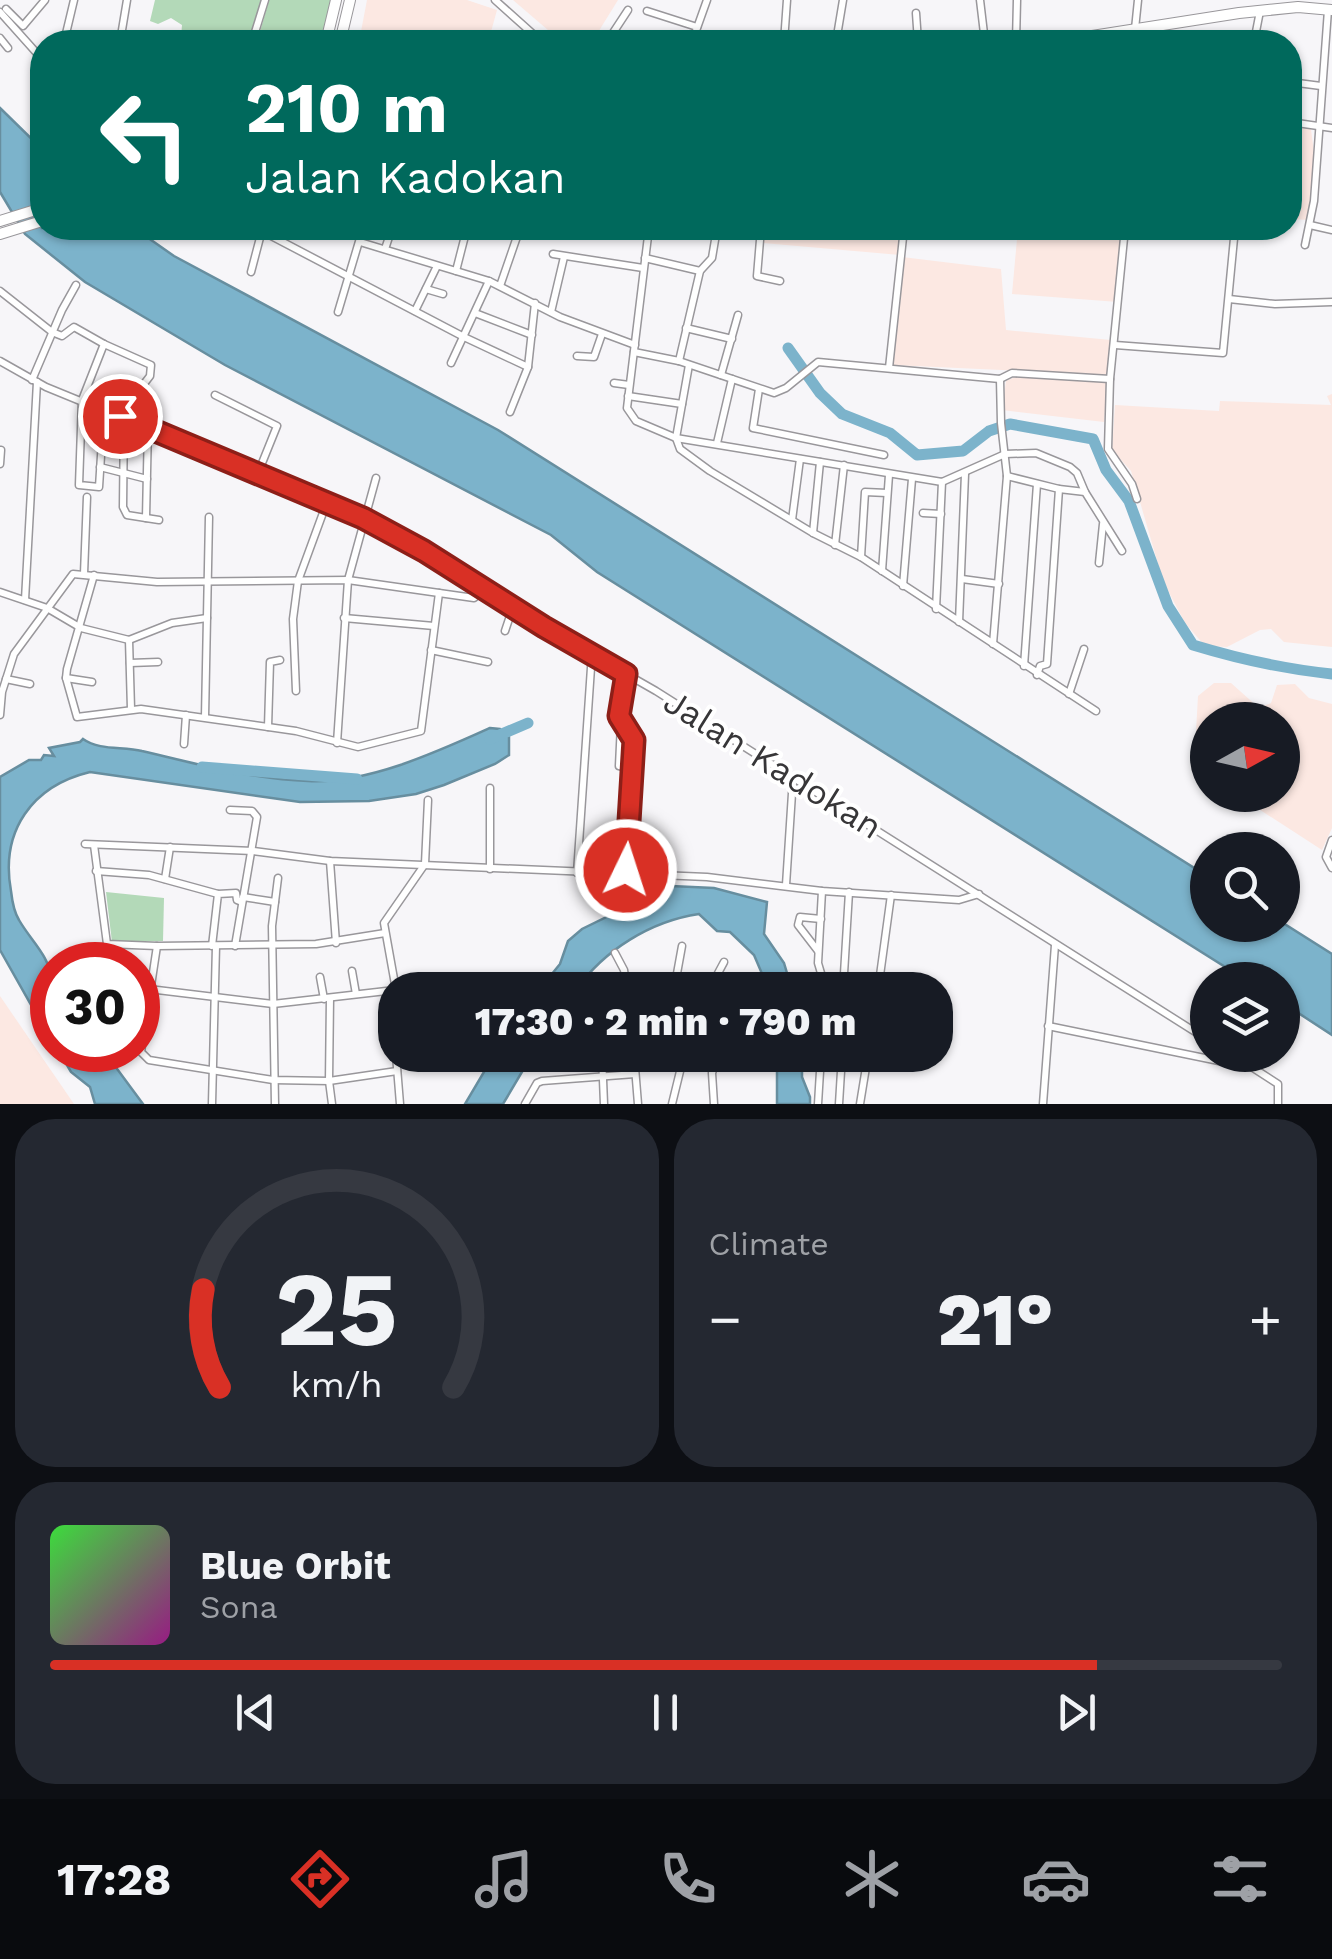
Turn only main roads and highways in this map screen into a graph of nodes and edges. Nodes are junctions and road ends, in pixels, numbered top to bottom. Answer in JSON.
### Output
{"nodes":[{"id":1,"x":336,"y":0,"type":"edge"},
{"id":2,"x":350,"y":0,"type":"edge"},
{"id":3,"x":1298,"y":4,"type":"edge"},
{"id":4,"x":1330,"y":10,"type":"edge"},
{"id":5,"x":329,"y":30,"type":"edge"},
{"id":6,"x":343,"y":30,"type":"edge"},
{"id":7,"x":1131,"y":30,"type":"edge"},
{"id":8,"x":30,"y":212,"type":"edge"},
{"id":9,"x":0,"y":221,"type":"edge"},
{"id":10,"x":30,"y":225,"type":"edge"},
{"id":11,"x":0,"y":234,"type":"edge"}],
"edges":[{"from":1,"to":5,"type":"main road"},
{"from":2,"to":6,"type":"main road"},
{"from":3,"to":4,"type":"main road"},
{"from":3,"to":7,"type":"main road"},
{"from":8,"to":9,"type":"main road"},
{"from":10,"to":11,"type":"main road"}]}
